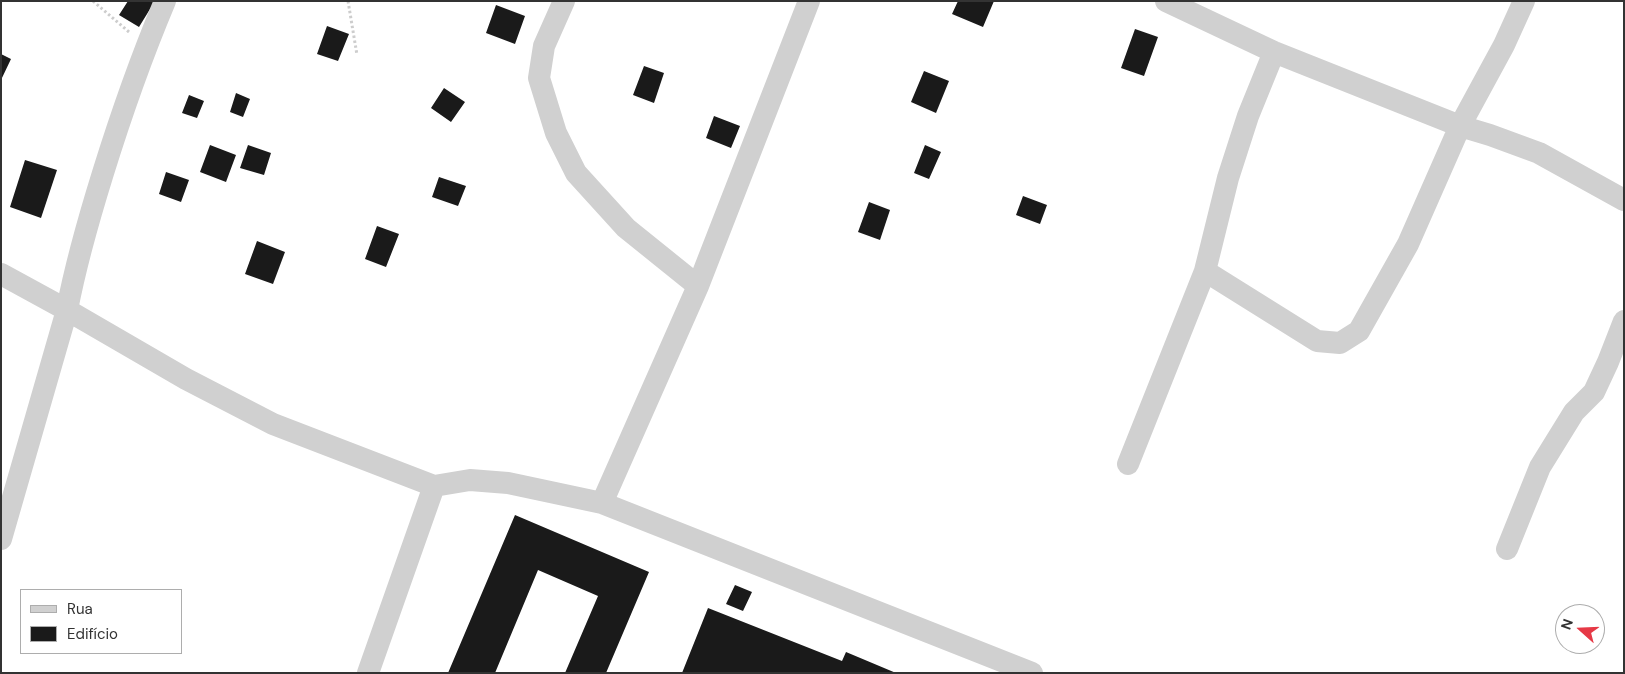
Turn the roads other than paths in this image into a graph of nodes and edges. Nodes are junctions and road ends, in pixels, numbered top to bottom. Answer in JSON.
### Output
{"nodes":[{"id":1,"x":165,"y":1,"type":"edge"},
{"id":2,"x":564,"y":1,"type":"edge"},
{"id":3,"x":809,"y":1,"type":"edge"},
{"id":4,"x":1166,"y":1,"type":"edge"},
{"id":5,"x":1524,"y":1,"type":"edge"},
{"id":6,"x":1274,"y":52,"type":"junction"},
{"id":7,"x":1460,"y":126,"type":"junction"},
{"id":8,"x":1624,"y":200,"type":"edge"},
{"id":9,"x":1205,"y":271,"type":"junction"},
{"id":10,"x":1,"y":274,"type":"edge"},
{"id":11,"x":698,"y":286,"type":"junction"},
{"id":12,"x":67,"y":310,"type":"junction"},
{"id":13,"x":1624,"y":321,"type":"edge"},
{"id":14,"x":1128,"y":464,"type":"dead end"},
{"id":15,"x":434,"y":486,"type":"junction"},
{"id":16,"x":602,"y":503,"type":"junction"},
{"id":17,"x":1,"y":539,"type":"edge"},
{"id":18,"x":1506,"y":548,"type":"dead end"},
{"id":19,"x":368,"y":673,"type":"edge"},
{"id":20,"x":1032,"y":673,"type":"edge"}],
"edges":[{"from":1,"to":12,"type":"street"},
{"from":2,"to":11,"type":"street"},
{"from":3,"to":11,"type":"street"},
{"from":4,"to":6,"type":"street"},
{"from":5,"to":7,"type":"street"},
{"from":6,"to":7,"type":"street"},
{"from":6,"to":9,"type":"street"},
{"from":7,"to":8,"type":"street"},
{"from":7,"to":9,"type":"street"},
{"from":9,"to":14,"type":"street"},
{"from":10,"to":12,"type":"street"},
{"from":11,"to":16,"type":"street"},
{"from":12,"to":15,"type":"street"},
{"from":12,"to":17,"type":"street"},
{"from":13,"to":18,"type":"street"},
{"from":15,"to":16,"type":"street"},
{"from":15,"to":19,"type":"street"},
{"from":16,"to":20,"type":"street"}]}
